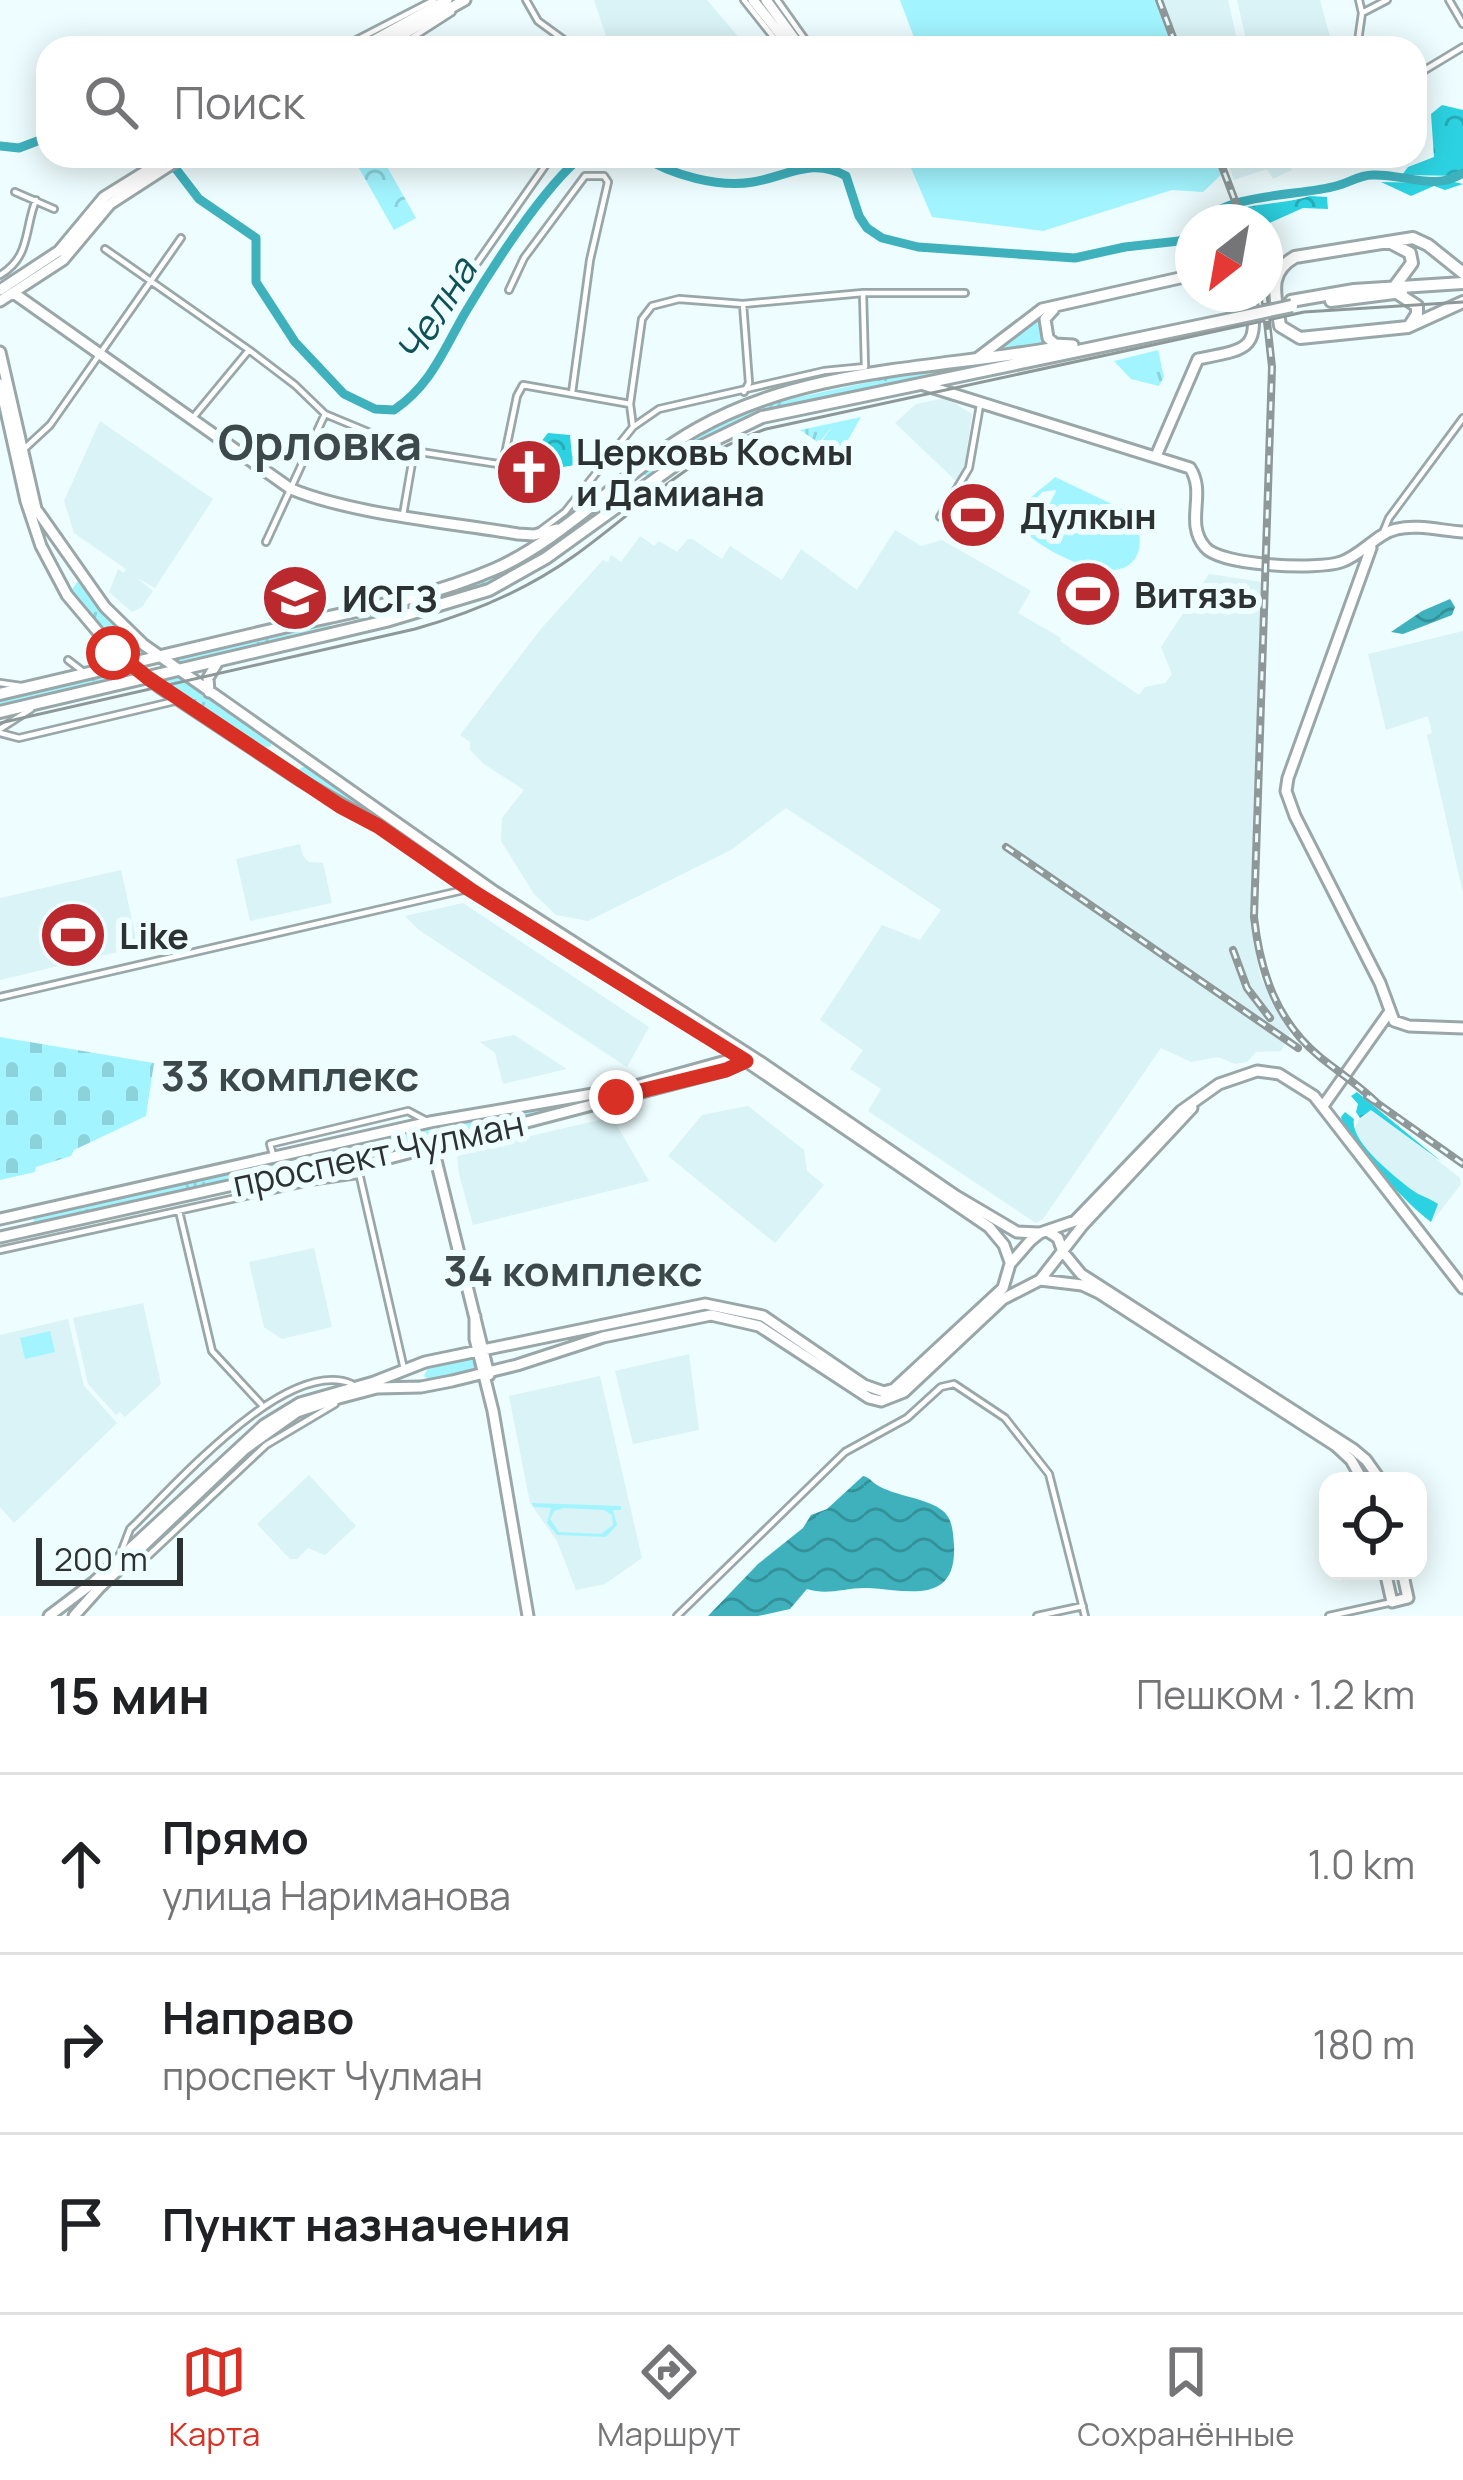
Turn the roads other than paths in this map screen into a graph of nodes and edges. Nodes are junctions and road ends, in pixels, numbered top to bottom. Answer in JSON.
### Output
{"nodes":[{"id":1,"x":434,"y":0,"type":"edge"},
{"id":2,"x":447,"y":0,"type":"edge"},
{"id":3,"x":467,"y":0,"type":"edge"},
{"id":4,"x":526,"y":0,"type":"edge"},
{"id":5,"x":749,"y":0,"type":"edge"},
{"id":6,"x":766,"y":0,"type":"edge"},
{"id":7,"x":777,"y":0,"type":"edge"},
{"id":8,"x":1358,"y":0,"type":"edge"},
{"id":9,"x":1387,"y":0,"type":"edge"},
{"id":10,"x":1449,"y":0,"type":"edge"},
{"id":11,"x":1362,"y":13,"type":"junction"},
{"id":12,"x":1463,"y":24,"type":"edge"},
{"id":13,"x":364,"y":36,"type":"edge"},
{"id":14,"x":382,"y":36,"type":"edge"},
{"id":15,"x":400,"y":36,"type":"edge"},
{"id":16,"x":414,"y":36,"type":"edge"},
{"id":17,"x":558,"y":36,"type":"edge"},
{"id":18,"x":777,"y":36,"type":"edge"},
{"id":19,"x":792,"y":36,"type":"edge"},
{"id":20,"x":803,"y":36,"type":"edge"},
{"id":21,"x":1359,"y":36,"type":"edge"},
{"id":22,"x":1463,"y":47,"type":"edge"},
{"id":23,"x":1427,"y":69,"type":"edge"},
{"id":24,"x":152,"y":168,"type":"edge"},
{"id":25,"x":160,"y":168,"type":"edge"},
{"id":26,"x":544,"y":168,"type":"edge"},
{"id":27,"x":130,"y":183,"type":"junction"},
{"id":28,"x":15,"y":192,"type":"dead end"},
{"id":29,"x":36,"y":200,"type":"junction"},
{"id":30,"x":54,"y":209,"type":"dead end"},
{"id":31,"x":181,"y":238,"type":"dead end"},
{"id":32,"x":1386,"y":241,"type":"junction"},
{"id":33,"x":105,"y":249,"type":"dead end"},
{"id":34,"x":473,"y":269,"type":"dead end"},
{"id":35,"x":1463,"y":273,"type":"edge"},
{"id":36,"x":0,"y":274,"type":"edge"},
{"id":37,"x":1175,"y":279,"type":"edge"},
{"id":38,"x":149,"y":282,"type":"junction"},
{"id":39,"x":1463,"y":287,"type":"edge"},
{"id":40,"x":1396,"y":289,"type":"junction"},
{"id":41,"x":0,"y":290,"type":"edge"},
{"id":42,"x":509,"y":290,"type":"dead end"},
{"id":43,"x":964,"y":292,"type":"dead end"},
{"id":44,"x":15,"y":293,"type":"junction"},
{"id":45,"x":863,"y":293,"type":"junction"},
{"id":46,"x":0,"y":301,"type":"edge"},
{"id":47,"x":1463,"y":302,"type":"edge"},
{"id":48,"x":743,"y":304,"type":"junction"},
{"id":49,"x":1058,"y":304,"type":"junction"},
{"id":50,"x":1254,"y":312,"type":"edge"},
{"id":51,"x":1240,"y":314,"type":"junction"},
{"id":52,"x":1408,"y":327,"type":"junction"},
{"id":53,"x":1073,"y":345,"type":"junction"},
{"id":54,"x":249,"y":350,"type":"junction"},
{"id":55,"x":0,"y":352,"type":"edge"},
{"id":56,"x":98,"y":353,"type":"junction"},
{"id":57,"x":979,"y":357,"type":"junction"},
{"id":58,"x":979,"y":371,"type":"junction"},
{"id":59,"x":0,"y":384,"type":"edge"},
{"id":60,"x":917,"y":384,"type":"junction"},
{"id":61,"x":734,"y":392,"type":"junction"},
{"id":62,"x":744,"y":392,"type":"junction"},
{"id":63,"x":572,"y":393,"type":"junction"},
{"id":64,"x":976,"y":403,"type":"junction"},
{"id":65,"x":630,"y":404,"type":"junction"},
{"id":66,"x":737,"y":409,"type":"junction"},
{"id":67,"x":325,"y":414,"type":"junction"},
{"id":68,"x":1463,"y":418,"type":"edge"},
{"id":69,"x":191,"y":420,"type":"junction"},
{"id":70,"x":633,"y":428,"type":"junction"},
{"id":71,"x":414,"y":451,"type":"junction"},
{"id":72,"x":22,"y":452,"type":"junction"},
{"id":73,"x":1156,"y":456,"type":"junction"},
{"id":74,"x":641,"y":464,"type":"junction"},
{"id":75,"x":654,"y":479,"type":"junction"},
{"id":76,"x":616,"y":483,"type":"junction"},
{"id":77,"x":291,"y":489,"type":"junction"},
{"id":78,"x":628,"y":498,"type":"junction"},
{"id":79,"x":403,"y":515,"type":"junction"},
{"id":80,"x":940,"y":517,"type":"dead end"},
{"id":81,"x":557,"y":530,"type":"junction"},
{"id":82,"x":1463,"y":532,"type":"edge"},
{"id":83,"x":519,"y":534,"type":"junction"},
{"id":84,"x":1379,"y":540,"type":"junction"},
{"id":85,"x":266,"y":542,"type":"dead end"},
{"id":86,"x":515,"y":559,"type":"junction"},
{"id":87,"x":72,"y":560,"type":"junction"},
{"id":88,"x":1337,"y":564,"type":"junction"},
{"id":89,"x":51,"y":570,"type":"junction"},
{"id":90,"x":88,"y":584,"type":"junction"},
{"id":91,"x":1357,"y":586,"type":"junction"},
{"id":92,"x":68,"y":595,"type":"junction"},
{"id":93,"x":343,"y":614,"type":"junction"},
{"id":94,"x":347,"y":630,"type":"junction"},
{"id":95,"x":112,"y":649,"type":"junction"},
{"id":96,"x":158,"y":656,"type":"junction"},
{"id":97,"x":68,"y":660,"type":"dead end"},
{"id":98,"x":217,"y":663,"type":"junction"},
{"id":99,"x":129,"y":664,"type":"junction"},
{"id":100,"x":110,"y":668,"type":"junction"},
{"id":101,"x":178,"y":671,"type":"junction"},
{"id":102,"x":86,"y":674,"type":"junction"},
{"id":103,"x":148,"y":678,"type":"junction"},
{"id":104,"x":2,"y":684,"type":"edge"},
{"id":105,"x":209,"y":692,"type":"junction"},
{"id":106,"x":179,"y":700,"type":"junction"},
{"id":107,"x":41,"y":703,"type":"junction"},
{"id":108,"x":0,"y":712,"type":"edge"},
{"id":109,"x":0,"y":731,"type":"edge"},
{"id":110,"x":272,"y":732,"type":"junction"},
{"id":111,"x":260,"y":754,"type":"junction"},
{"id":112,"x":312,"y":760,"type":"junction"},
{"id":113,"x":300,"y":780,"type":"junction"},
{"id":114,"x":483,"y":883,"type":"junction"},
{"id":115,"x":469,"y":889,"type":"junction"},
{"id":116,"x":0,"y":998,"type":"edge"},
{"id":117,"x":660,"y":1005,"type":"junction"},
{"id":118,"x":1388,"y":1014,"type":"junction"},
{"id":119,"x":1463,"y":1028,"type":"edge"},
{"id":120,"x":716,"y":1042,"type":"junction"},
{"id":121,"x":743,"y":1055,"type":"junction"},
{"id":122,"x":713,"y":1064,"type":"junction"},
{"id":123,"x":1201,"y":1097,"type":"junction"},
{"id":124,"x":538,"y":1104,"type":"junction"},
{"id":125,"x":1323,"y":1106,"type":"junction"},
{"id":126,"x":541,"y":1118,"type":"junction"},
{"id":127,"x":430,"y":1122,"type":"junction"},
{"id":128,"x":433,"y":1148,"type":"junction"},
{"id":129,"x":297,"y":1153,"type":"junction"},
{"id":130,"x":274,"y":1158,"type":"junction"},
{"id":131,"x":358,"y":1170,"type":"junction"},
{"id":132,"x":296,"y":1171,"type":"junction"},
{"id":133,"x":275,"y":1175,"type":"junction"},
{"id":134,"x":259,"y":1195,"type":"junction"},
{"id":135,"x":122,"y":1210,"type":"junction"},
{"id":136,"x":179,"y":1211,"type":"junction"},
{"id":137,"x":24,"y":1214,"type":"junction"},
{"id":138,"x":146,"y":1218,"type":"junction"},
{"id":139,"x":0,"y":1219,"type":"edge"},
{"id":140,"x":25,"y":1232,"type":"junction"},
{"id":141,"x":1044,"y":1232,"type":"junction"},
{"id":142,"x":1,"y":1238,"type":"edge"},
{"id":143,"x":0,"y":1250,"type":"edge"},
{"id":144,"x":1063,"y":1252,"type":"junction"},
{"id":145,"x":1009,"y":1268,"type":"junction"},
{"id":146,"x":1040,"y":1280,"type":"junction"},
{"id":147,"x":1028,"y":1287,"type":"junction"},
{"id":148,"x":1463,"y":1288,"type":"edge"},
{"id":149,"x":579,"y":1329,"type":"junction"},
{"id":150,"x":558,"y":1332,"type":"junction"},
{"id":151,"x":583,"y":1343,"type":"junction"},
{"id":152,"x":481,"y":1348,"type":"junction"},
{"id":153,"x":561,"y":1350,"type":"junction"},
{"id":154,"x":425,"y":1362,"type":"junction"},
{"id":155,"x":404,"y":1370,"type":"junction"},
{"id":156,"x":485,"y":1372,"type":"junction"},
{"id":157,"x":430,"y":1385,"type":"junction"},
{"id":158,"x":358,"y":1386,"type":"junction"},
{"id":159,"x":406,"y":1387,"type":"junction"},
{"id":160,"x":261,"y":1405,"type":"junction"},
{"id":161,"x":220,"y":1444,"type":"junction"},
{"id":162,"x":220,"y":1463,"type":"junction"},
{"id":163,"x":1358,"y":1472,"type":"edge"},
{"id":164,"x":1375,"y":1472,"type":"edge"},
{"id":165,"x":121,"y":1563,"type":"junction"},
{"id":166,"x":1387,"y":1580,"type":"edge"},
{"id":167,"x":1404,"y":1580,"type":"edge"},
{"id":168,"x":1392,"y":1602,"type":"junction"},
{"id":169,"x":1083,"y":1606,"type":"junction"},
{"id":170,"x":49,"y":1616,"type":"edge"},
{"id":171,"x":60,"y":1616,"type":"edge"},
{"id":172,"x":74,"y":1616,"type":"edge"},
{"id":173,"x":528,"y":1616,"type":"edge"},
{"id":174,"x":677,"y":1616,"type":"edge"},
{"id":175,"x":1037,"y":1616,"type":"edge"},
{"id":176,"x":1085,"y":1616,"type":"edge"},
{"id":177,"x":1329,"y":1616,"type":"edge"}],
"edges":[{"from":1,"to":13,"type":"street"},
{"from":2,"to":14,"type":"main road"},
{"from":3,"to":15,"type":"main road"},
{"from":3,"to":16,"type":"street"},
{"from":4,"to":17,"type":"street"},
{"from":5,"to":18,"type":"main road"},
{"from":6,"to":19,"type":"main road"},
{"from":7,"to":20,"type":"street"},
{"from":8,"to":11,"type":"street"},
{"from":9,"to":11,"type":"street"},
{"from":10,"to":12,"type":"street"},
{"from":11,"to":21,"type":"street"},
{"from":22,"to":23,"type":"street"},
{"from":24,"to":27,"type":"main road"},
{"from":25,"to":27,"type":"main road"},
{"from":26,"to":34,"type":"street"},
{"from":27,"to":41,"type":"main road"},
{"from":27,"to":44,"type":"main road"},
{"from":28,"to":29,"type":"street"},
{"from":29,"to":30,"type":"street"},
{"from":29,"to":36,"type":"street"},
{"from":31,"to":38,"type":"street"},
{"from":32,"to":35,"type":"main road"},
{"from":32,"to":40,"type":"main road"},
{"from":32,"to":52,"type":"main road"},
{"from":33,"to":38,"type":"street"},
{"from":37,"to":49,"type":"main road"},
{"from":38,"to":54,"type":"street"},
{"from":38,"to":56,"type":"street"},
{"from":39,"to":40,"type":"main road"},
{"from":40,"to":51,"type":"main road","bridge":true},
{"from":40,"to":52,"type":"main road"},
{"from":42,"to":63,"type":"street"},
{"from":43,"to":45,"type":"street"},
{"from":44,"to":46,"type":"main road"},
{"from":44,"to":56,"type":"main road"},
{"from":45,"to":48,"type":"street"},
{"from":45,"to":62,"type":"street"},
{"from":47,"to":52,"type":"main road"},
{"from":48,"to":62,"type":"street"},
{"from":48,"to":65,"type":"street"},
{"from":49,"to":53,"type":"main road"},
{"from":49,"to":57,"type":"main road"},
{"from":50,"to":73,"type":"main road"},
{"from":51,"to":53,"type":"main road"},
{"from":51,"to":58,"type":"main road"},
{"from":53,"to":57,"type":"main road"},
{"from":54,"to":67,"type":"street"},
{"from":54,"to":69,"type":"street"},
{"from":55,"to":72,"type":"main road"},
{"from":56,"to":69,"type":"main road"},
{"from":56,"to":72,"type":"street"},
{"from":57,"to":66,"type":"main road"},
{"from":58,"to":60,"type":"main road"},
{"from":58,"to":64,"type":"main road"},
{"from":59,"to":89,"type":"main road"},
{"from":60,"to":64,"type":"main road"},
{"from":60,"to":75,"type":"main road"},
{"from":61,"to":62,"type":"street"},
{"from":61,"to":66,"type":"street"},
{"from":61,"to":70,"type":"street"},
{"from":63,"to":65,"type":"street"},
{"from":63,"to":71,"type":"street"},
{"from":64,"to":73,"type":"main road"},
{"from":64,"to":80,"type":"street"},
{"from":65,"to":70,"type":"street"},
{"from":66,"to":74,"type":"main road"},
{"from":67,"to":71,"type":"street"},
{"from":67,"to":77,"type":"street"},
{"from":68,"to":84,"type":"street"},
{"from":69,"to":77,"type":"main road"},
{"from":70,"to":83,"type":"street"},
{"from":71,"to":79,"type":"street"},
{"from":72,"to":87,"type":"main road"},
{"from":73,"to":88,"type":"main road"},
{"from":74,"to":75,"type":"main road"},
{"from":74,"to":76,"type":"main road"},
{"from":75,"to":78,"type":"main road"},
{"from":76,"to":78,"type":"main road"},
{"from":76,"to":81,"type":"main road"},
{"from":77,"to":79,"type":"main road"},
{"from":77,"to":85,"type":"street"},
{"from":78,"to":94,"type":"main road"},
{"from":79,"to":83,"type":"main road"},
{"from":81,"to":83,"type":"main road"},
{"from":81,"to":86,"type":"main road"},
{"from":82,"to":84,"type":"main road"},
{"from":83,"to":86,"type":"main road"},
{"from":84,"to":88,"type":"main road"},
{"from":84,"to":91,"type":"main road"},
{"from":86,"to":93,"type":"main road"},
{"from":87,"to":89,"type":"main road"},
{"from":87,"to":90,"type":"main road"},
{"from":88,"to":91,"type":"main road"},
{"from":89,"to":92,"type":"main road"},
{"from":90,"to":92,"type":"main road"},
{"from":90,"to":96,"type":"main road"},
{"from":91,"to":118,"type":"main road"},
{"from":92,"to":95,"type":"main road"},
{"from":93,"to":94,"type":"main road"},
{"from":93,"to":96,"type":"main road"},
{"from":94,"to":98,"type":"main road"},
{"from":95,"to":99,"type":"main road"},
{"from":95,"to":100,"type":"main road"},
{"from":96,"to":99,"type":"main road"},
{"from":96,"to":101,"type":"main road"},
{"from":97,"to":102,"type":"street"},
{"from":98,"to":101,"type":"main road"},
{"from":98,"to":105,"type":"main road"},
{"from":99,"to":100,"type":"main road"},
{"from":99,"to":103,"type":"main road"},
{"from":100,"to":102,"type":"main road"},
{"from":101,"to":103,"type":"main road"},
{"from":101,"to":105,"type":"main road"},
{"from":102,"to":104,"type":"main road"},
{"from":103,"to":106,"type":"main road"},
{"from":103,"to":107,"type":"main road"},
{"from":105,"to":110,"type":"main road"},
{"from":106,"to":109,"type":"street"},
{"from":106,"to":111,"type":"main road"},
{"from":107,"to":108,"type":"main road"},
{"from":107,"to":109,"type":"street"},
{"from":110,"to":111,"type":"main road"},
{"from":110,"to":112,"type":"main road"},
{"from":111,"to":113,"type":"main road"},
{"from":112,"to":113,"type":"main road"},
{"from":112,"to":114,"type":"main road"},
{"from":113,"to":115,"type":"main road"},
{"from":114,"to":115,"type":"main road"},
{"from":114,"to":117,"type":"main road"},
{"from":115,"to":116,"type":"street"},
{"from":115,"to":117,"type":"main road"},
{"from":117,"to":120,"type":"main road"},
{"from":117,"to":121,"type":"main road"},
{"from":118,"to":119,"type":"main road"},
{"from":118,"to":125,"type":"main road"},
{"from":120,"to":121,"type":"main road"},
{"from":120,"to":122,"type":"main road"},
{"from":121,"to":122,"type":"main road","name":"проспект Чулман"},
{"from":121,"to":126,"type":"main road","name":"проспект Чулман"},
{"from":121,"to":141,"type":"main road"},
{"from":121,"to":145,"type":"main road"},
{"from":122,"to":124,"type":"main road","name":"проспект Чулман"},
{"from":123,"to":125,"type":"main road"},
{"from":123,"to":141,"type":"main road"},
{"from":123,"to":144,"type":"main road"},
{"from":124,"to":126,"type":"main road"},
{"from":124,"to":127,"type":"main road","name":"проспект Чулман"},
{"from":125,"to":148,"type":"main road"},
{"from":126,"to":128,"type":"main road","name":"проспект Чулман"},
{"from":127,"to":129,"type":"main road","name":"проспект Чулман"},
{"from":127,"to":130,"type":"street"},
{"from":128,"to":131,"type":"main road","name":"проспект Чулман"},
{"from":128,"to":152,"type":"main road"},
{"from":129,"to":130,"type":"main road","name":"проспект Чулман"},
{"from":129,"to":132,"type":"main road"},
{"from":130,"to":137,"type":"main road","name":"проспект Чулман"},
{"from":131,"to":132,"type":"main road","name":"проспект Чулман"},
{"from":131,"to":134,"type":"street"},
{"from":131,"to":155,"type":"street"},
{"from":132,"to":133,"type":"main road","name":"проспект Чулман"},
{"from":133,"to":134,"type":"street"},
{"from":133,"to":135,"type":"main road","name":"проспект Чулман"},
{"from":134,"to":136,"type":"street"},
{"from":135,"to":138,"type":"street"},
{"from":135,"to":140,"type":"main road","name":"проспект Чулман"},
{"from":136,"to":138,"type":"street"},
{"from":136,"to":160,"type":"street"},
{"from":137,"to":139,"type":"main road","name":"проспект Чулман"},
{"from":137,"to":140,"type":"main road"},
{"from":138,"to":143,"type":"street"},
{"from":140,"to":142,"type":"main road","name":"проспект Чулман"},
{"from":141,"to":144,"type":"main road"},
{"from":141,"to":145,"type":"main road"},
{"from":144,"to":146,"type":"main road"},
{"from":144,"to":164,"type":"main road"},
{"from":145,"to":147,"type":"main road"},
{"from":145,"to":149,"type":"main road"},
{"from":146,"to":147,"type":"main road"},
{"from":146,"to":163,"type":"main road"},
{"from":147,"to":151,"type":"main road"},
{"from":149,"to":150,"type":"main road"},
{"from":149,"to":151,"type":"main road"},
{"from":150,"to":152,"type":"main road"},
{"from":150,"to":153,"type":"main road"},
{"from":151,"to":153,"type":"main road"},
{"from":152,"to":154,"type":"main road"},
{"from":152,"to":156,"type":"main road"},
{"from":153,"to":156,"type":"main road"},
{"from":154,"to":155,"type":"main road"},
{"from":154,"to":157,"type":"main road"},
{"from":155,"to":158,"type":"main road"},
{"from":155,"to":159,"type":"main road"},
{"from":156,"to":157,"type":"main road"},
{"from":156,"to":173,"type":"main road"},
{"from":157,"to":159,"type":"main road"},
{"from":158,"to":160,"type":"street"},
{"from":158,"to":162,"type":"main road"},
{"from":159,"to":165,"type":"main road"},
{"from":160,"to":161,"type":"street"},
{"from":161,"to":162,"type":"street"},
{"from":161,"to":165,"type":"street"},
{"from":162,"to":165,"type":"main road"},
{"from":165,"to":170,"type":"main road"},
{"from":165,"to":172,"type":"main road"},
{"from":166,"to":168,"type":"main road"},
{"from":167,"to":168,"type":"main road"},
{"from":168,"to":177,"type":"street"},
{"from":169,"to":174,"type":"street"},
{"from":169,"to":175,"type":"street"},
{"from":169,"to":176,"type":"street"},
{"from":170,"to":171,"type":"main road"}]}
